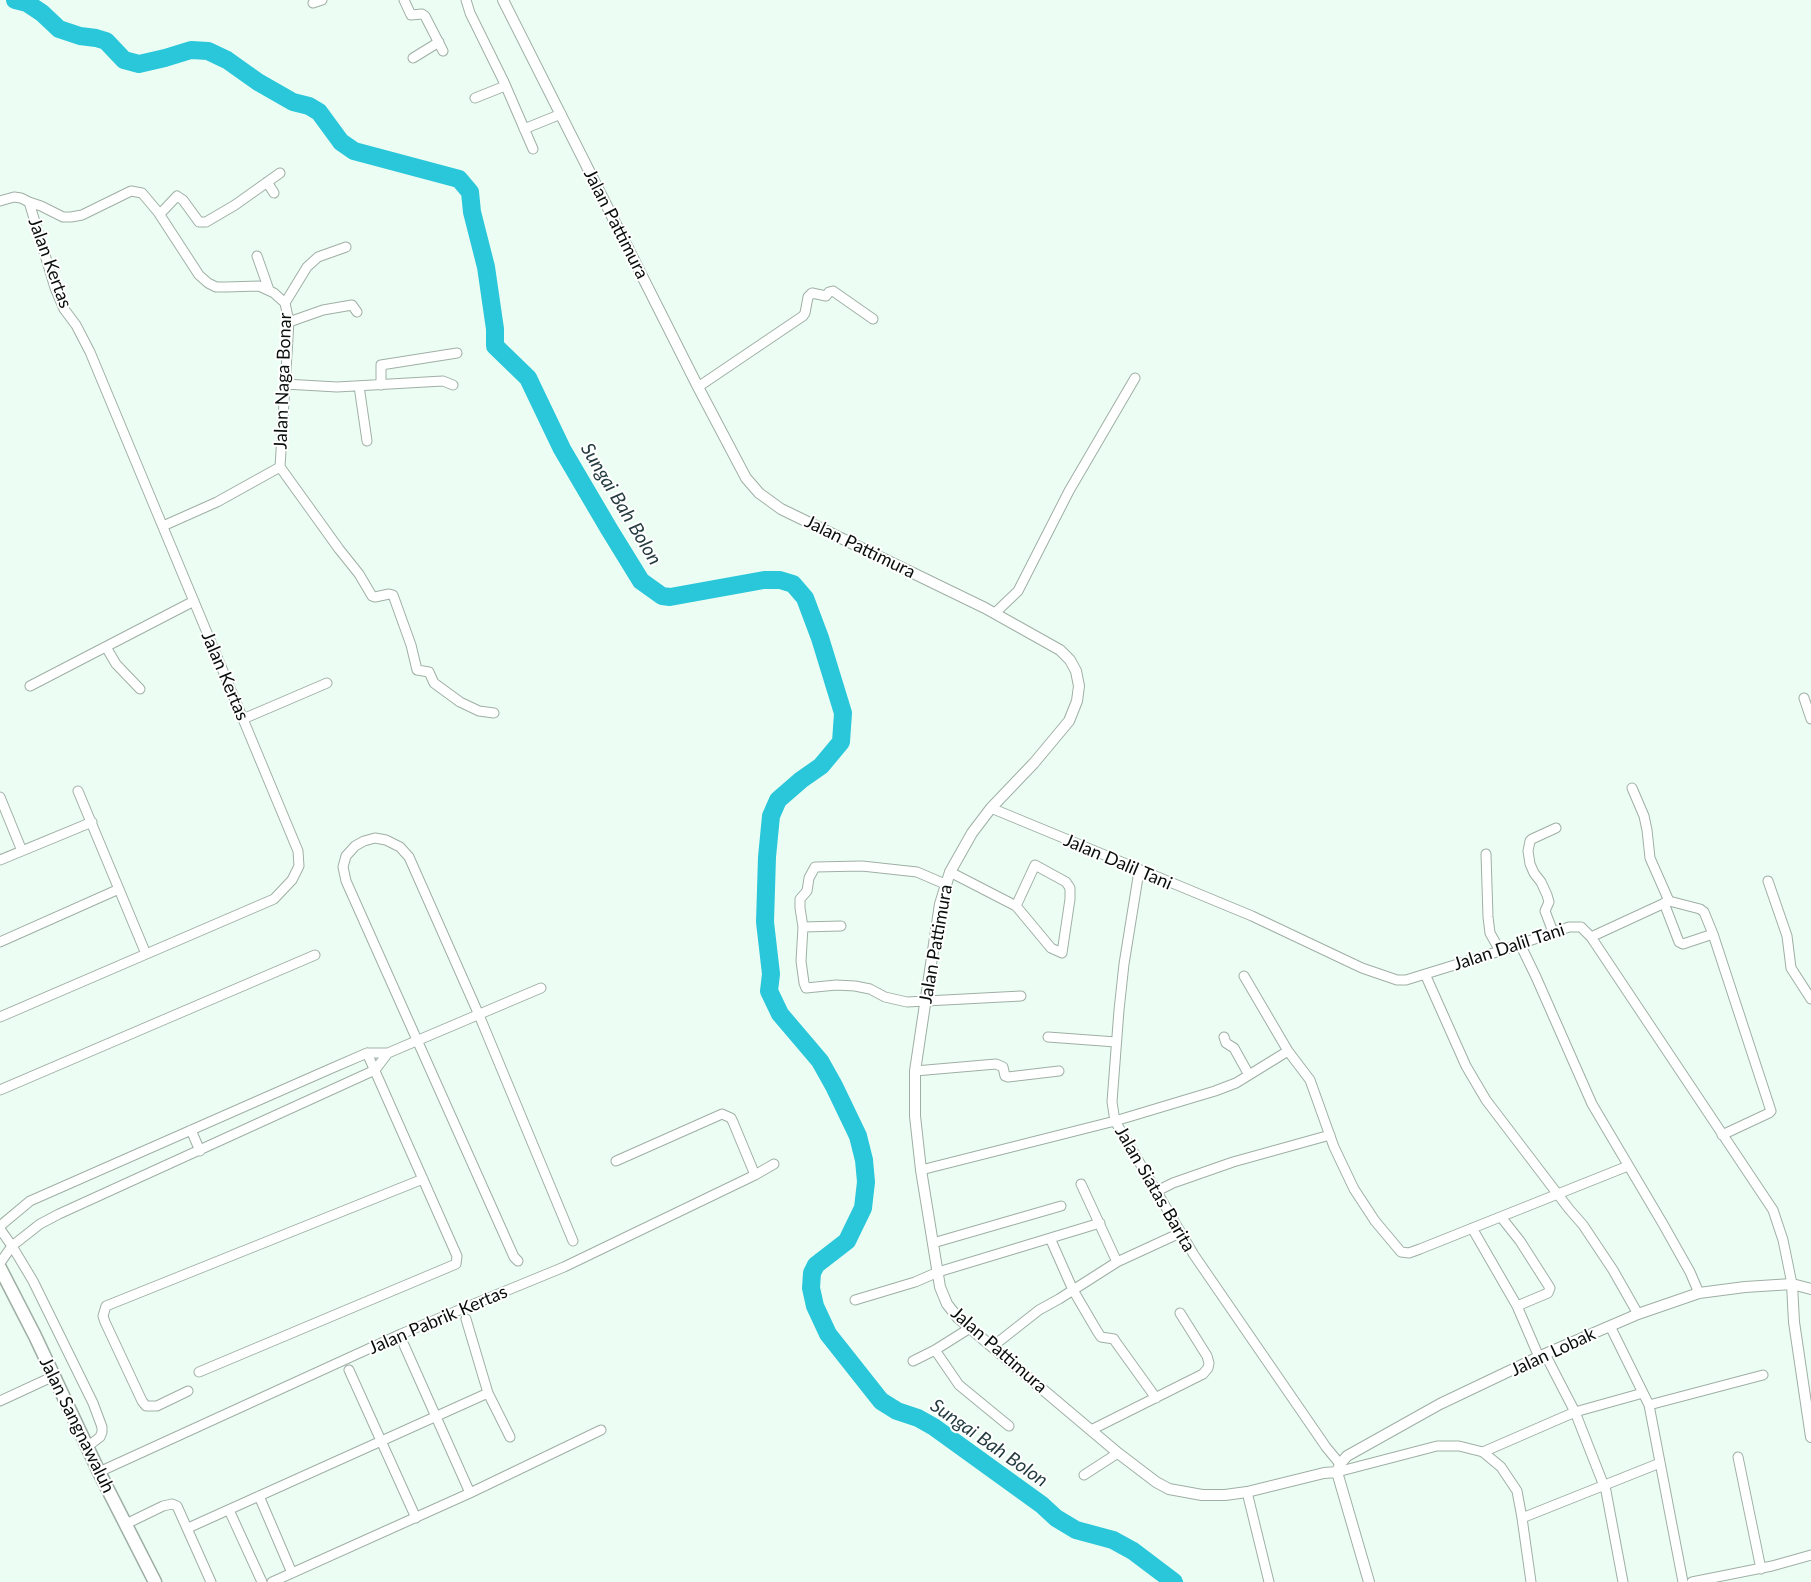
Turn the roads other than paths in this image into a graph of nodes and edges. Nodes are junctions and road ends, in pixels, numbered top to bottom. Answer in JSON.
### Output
{"nodes":[{"id":1,"x":322,"y":0,"type":"edge"},
{"id":2,"x":404,"y":0,"type":"edge"},
{"id":3,"x":466,"y":0,"type":"edge"},
{"id":4,"x":503,"y":0,"type":"edge"},
{"id":5,"x":313,"y":3,"type":"dead end"},
{"id":6,"x":439,"y":42,"type":"junction"},
{"id":7,"x":443,"y":52,"type":"dead end"},
{"id":8,"x":413,"y":58,"type":"dead end"},
{"id":9,"x":505,"y":86,"type":"junction"},
{"id":10,"x":475,"y":98,"type":"dead end"},
{"id":11,"x":561,"y":114,"type":"junction"},
{"id":12,"x":524,"y":129,"type":"junction"},
{"id":13,"x":532,"y":150,"type":"dead end"},
{"id":14,"x":280,"y":173,"type":"dead end"},
{"id":15,"x":267,"y":182,"type":"junction"},
{"id":16,"x":274,"y":193,"type":"dead end"},
{"id":17,"x":0,"y":201,"type":"edge"},
{"id":18,"x":28,"y":202,"type":"junction"},
{"id":19,"x":160,"y":214,"type":"junction"},
{"id":20,"x":346,"y":247,"type":"dead end"},
{"id":21,"x":258,"y":256,"type":"dead end"},
{"id":22,"x":269,"y":290,"type":"junction"},
{"id":23,"x":285,"y":303,"type":"junction"},
{"id":24,"x":357,"y":312,"type":"dead end"},
{"id":25,"x":873,"y":319,"type":"dead end"},
{"id":26,"x":288,"y":322,"type":"junction"},
{"id":27,"x":457,"y":353,"type":"dead end"},
{"id":28,"x":1135,"y":378,"type":"dead end"},
{"id":29,"x":285,"y":384,"type":"junction"},
{"id":30,"x":381,"y":385,"type":"junction"},
{"id":31,"x":453,"y":385,"type":"dead end"},
{"id":32,"x":359,"y":386,"type":"junction"},
{"id":33,"x":698,"y":387,"type":"junction"},
{"id":34,"x":367,"y":441,"type":"dead end"},
{"id":35,"x":280,"y":467,"type":"junction"},
{"id":36,"x":163,"y":526,"type":"junction"},
{"id":37,"x":194,"y":602,"type":"junction"},
{"id":38,"x":998,"y":615,"type":"junction"},
{"id":39,"x":106,"y":647,"type":"junction"},
{"id":40,"x":327,"y":683,"type":"dead end"},
{"id":41,"x":30,"y":686,"type":"dead end"},
{"id":42,"x":140,"y":689,"type":"dead end"},
{"id":43,"x":1804,"y":698,"type":"dead end"},
{"id":44,"x":494,"y":713,"type":"dead end"},
{"id":45,"x":243,"y":719,"type":"junction"},
{"id":46,"x":1811,"y":719,"type":"edge"},
{"id":47,"x":1632,"y":788,"type":"dead end"},
{"id":48,"x":78,"y":791,"type":"dead end"},
{"id":49,"x":0,"y":797,"type":"edge"},
{"id":50,"x":991,"y":808,"type":"junction"},
{"id":51,"x":92,"y":822,"type":"junction"},
{"id":52,"x":1556,"y":828,"type":"dead end"},
{"id":53,"x":22,"y":851,"type":"junction"},
{"id":54,"x":1486,"y":854,"type":"dead end"},
{"id":55,"x":0,"y":860,"type":"edge"},
{"id":56,"x":1139,"y":871,"type":"junction"},
{"id":57,"x":950,"y":872,"type":"junction"},
{"id":58,"x":1768,"y":881,"type":"dead end"},
{"id":59,"x":946,"y":884,"type":"junction"},
{"id":60,"x":119,"y":889,"type":"junction"},
{"id":61,"x":1667,"y":902,"type":"junction"},
{"id":62,"x":1016,"y":906,"type":"junction"},
{"id":63,"x":841,"y":926,"type":"dead end"},
{"id":64,"x":803,"y":927,"type":"junction"},
{"id":65,"x":1553,"y":932,"type":"junction"},
{"id":66,"x":1713,"y":934,"type":"junction"},
{"id":67,"x":1591,"y":937,"type":"junction"},
{"id":68,"x":0,"y":942,"type":"edge"},
{"id":69,"x":1520,"y":944,"type":"junction"},
{"id":70,"x":1500,"y":951,"type":"junction"},
{"id":71,"x":146,"y":954,"type":"junction"},
{"id":72,"x":315,"y":955,"type":"dead end"},
{"id":73,"x":1425,"y":974,"type":"junction"},
{"id":74,"x":1244,"y":976,"type":"dead end"},
{"id":75,"x":541,"y":988,"type":"dead end"},
{"id":76,"x":1021,"y":996,"type":"dead end"},
{"id":77,"x":1811,"y":999,"type":"edge"},
{"id":78,"x":925,"y":1001,"type":"junction"},
{"id":79,"x":482,"y":1013,"type":"junction"},
{"id":80,"x":0,"y":1017,"type":"edge"},
{"id":81,"x":1048,"y":1037,"type":"dead end"},
{"id":82,"x":1224,"y":1037,"type":"dead end"},
{"id":83,"x":418,"y":1040,"type":"junction"},
{"id":84,"x":1116,"y":1042,"type":"junction"},
{"id":85,"x":1288,"y":1051,"type":"junction"},
{"id":86,"x":367,"y":1053,"type":"junction"},
{"id":87,"x":388,"y":1054,"type":"junction"},
{"id":88,"x":375,"y":1070,"type":"junction"},
{"id":89,"x":915,"y":1071,"type":"junction"},
{"id":90,"x":1059,"y":1071,"type":"dead end"},
{"id":91,"x":1249,"y":1075,"type":"junction"},
{"id":92,"x":0,"y":1090,"type":"edge"},
{"id":93,"x":1115,"y":1121,"type":"junction"},
{"id":94,"x":191,"y":1130,"type":"junction"},
{"id":95,"x":1330,"y":1135,"type":"junction"},
{"id":96,"x":1722,"y":1135,"type":"junction"},
{"id":97,"x":200,"y":1151,"type":"junction"},
{"id":98,"x":616,"y":1161,"type":"dead end"},
{"id":99,"x":774,"y":1164,"type":"dead end"},
{"id":100,"x":1628,"y":1166,"type":"junction"},
{"id":101,"x":921,"y":1170,"type":"junction"},
{"id":102,"x":755,"y":1175,"type":"junction"},
{"id":103,"x":423,"y":1179,"type":"junction"},
{"id":104,"x":1081,"y":1184,"type":"dead end"},
{"id":105,"x":1158,"y":1191,"type":"junction"},
{"id":106,"x":1558,"y":1194,"type":"junction"},
{"id":107,"x":1061,"y":1206,"type":"dead end"},
{"id":108,"x":1500,"y":1217,"type":"junction"},
{"id":109,"x":1100,"y":1223,"type":"junction"},
{"id":110,"x":0,"y":1227,"type":"edge"},
{"id":111,"x":1472,"y":1228,"type":"junction"},
{"id":112,"x":1180,"y":1232,"type":"junction"},
{"id":113,"x":1050,"y":1238,"type":"junction"},
{"id":114,"x":573,"y":1241,"type":"dead end"},
{"id":115,"x":933,"y":1243,"type":"junction"},
{"id":116,"x":12,"y":1246,"type":"junction"},
{"id":117,"x":518,"y":1261,"type":"dead end"},
{"id":118,"x":1117,"y":1262,"type":"junction"},
{"id":119,"x":0,"y":1263,"type":"edge"},
{"id":120,"x":0,"y":1268,"type":"edge"},
{"id":121,"x":938,"y":1272,"type":"junction"},
{"id":122,"x":1792,"y":1284,"type":"junction"},
{"id":123,"x":4,"y":1285,"type":"edge"},
{"id":124,"x":1811,"y":1289,"type":"edge"},
{"id":125,"x":1073,"y":1290,"type":"junction"},
{"id":126,"x":1699,"y":1293,"type":"junction"},
{"id":127,"x":855,"y":1300,"type":"dead end"},
{"id":128,"x":1517,"y":1306,"type":"junction"},
{"id":129,"x":1180,"y":1313,"type":"dead end"},
{"id":130,"x":1638,"y":1314,"type":"junction"},
{"id":131,"x":466,"y":1319,"type":"dead end"},
{"id":132,"x":1610,"y":1326,"type":"junction"},
{"id":133,"x":970,"y":1328,"type":"junction"},
{"id":134,"x":404,"y":1345,"type":"dead end"},
{"id":135,"x":992,"y":1347,"type":"junction"},
{"id":136,"x":935,"y":1350,"type":"junction"},
{"id":137,"x":1542,"y":1355,"type":"junction"},
{"id":138,"x":914,"y":1361,"type":"dead end"},
{"id":139,"x":349,"y":1370,"type":"dead end"},
{"id":140,"x":199,"y":1372,"type":"dead end"},
{"id":141,"x":1763,"y":1375,"type":"dead end"},
{"id":142,"x":54,"y":1376,"type":"junction"},
{"id":143,"x":188,"y":1392,"type":"dead end"},
{"id":144,"x":488,"y":1393,"type":"junction"},
{"id":145,"x":1643,"y":1393,"type":"junction"},
{"id":146,"x":1156,"y":1398,"type":"junction"},
{"id":147,"x":0,"y":1401,"type":"edge"},
{"id":148,"x":1649,"y":1405,"type":"junction"},
{"id":149,"x":1575,"y":1412,"type":"junction"},
{"id":150,"x":436,"y":1417,"type":"junction"},
{"id":151,"x":1010,"y":1426,"type":"dead end"},
{"id":152,"x":601,"y":1430,"type":"dead end"},
{"id":153,"x":1091,"y":1430,"type":"junction"},
{"id":154,"x":1811,"y":1436,"type":"edge"},
{"id":155,"x":510,"y":1437,"type":"dead end"},
{"id":156,"x":382,"y":1441,"type":"junction"},
{"id":157,"x":87,"y":1447,"type":"junction"},
{"id":158,"x":1484,"y":1452,"type":"junction"},
{"id":159,"x":1118,"y":1453,"type":"junction"},
{"id":160,"x":1738,"y":1457,"type":"dead end"},
{"id":161,"x":1660,"y":1463,"type":"junction"},
{"id":162,"x":1339,"y":1468,"type":"junction"},
{"id":163,"x":99,"y":1472,"type":"junction"},
{"id":164,"x":1084,"y":1475,"type":"dead end"},
{"id":165,"x":1604,"y":1486,"type":"junction"},
{"id":166,"x":1247,"y":1492,"type":"junction"},
{"id":167,"x":470,"y":1494,"type":"junction"},
{"id":168,"x":259,"y":1496,"type":"junction"},
{"id":169,"x":229,"y":1510,"type":"junction"},
{"id":170,"x":416,"y":1518,"type":"junction"},
{"id":171,"x":1522,"y":1518,"type":"junction"},
{"id":172,"x":126,"y":1524,"type":"junction"},
{"id":173,"x":188,"y":1528,"type":"junction"},
{"id":174,"x":1811,"y":1555,"type":"edge"},
{"id":175,"x":1761,"y":1568,"type":"junction"},
{"id":176,"x":292,"y":1573,"type":"junction"},
{"id":177,"x":156,"y":1582,"type":"edge"},
{"id":178,"x":211,"y":1582,"type":"edge"},
{"id":179,"x":262,"y":1582,"type":"edge"},
{"id":180,"x":272,"y":1582,"type":"edge"},
{"id":181,"x":1269,"y":1582,"type":"edge"},
{"id":182,"x":1369,"y":1582,"type":"edge"},
{"id":183,"x":1531,"y":1582,"type":"edge"},
{"id":184,"x":1623,"y":1582,"type":"edge"},
{"id":185,"x":1683,"y":1582,"type":"edge"},
{"id":186,"x":1692,"y":1582,"type":"edge"}],
"edges":[{"from":1,"to":5,"type":"street"},
{"from":2,"to":6,"type":"street"},
{"from":3,"to":9,"type":"street"},
{"from":4,"to":11,"type":"street","name":"Jalan Pattimura"},
{"from":6,"to":7,"type":"street"},
{"from":6,"to":8,"type":"street"},
{"from":9,"to":10,"type":"street"},
{"from":9,"to":12,"type":"street"},
{"from":11,"to":12,"type":"street"},
{"from":11,"to":33,"type":"street","name":"Jalan Pattimura"},
{"from":12,"to":13,"type":"street"},
{"from":14,"to":15,"type":"street"},
{"from":15,"to":16,"type":"street"},
{"from":15,"to":19,"type":"street"},
{"from":17,"to":18,"type":"street","name":"Jalan Kertas"},
{"from":18,"to":19,"type":"street","name":"Jalan Naga Bonar"},
{"from":18,"to":36,"type":"street","name":"Jalan Kertas"},
{"from":19,"to":22,"type":"street","name":"Jalan Naga Bonar"},
{"from":20,"to":23,"type":"street"},
{"from":21,"to":22,"type":"street"},
{"from":22,"to":23,"type":"street","name":"Jalan Naga Bonar"},
{"from":23,"to":26,"type":"street","name":"Jalan Naga Bonar"},
{"from":24,"to":26,"type":"street"},
{"from":25,"to":33,"type":"street"},
{"from":26,"to":29,"type":"street","name":"Jalan Naga Bonar"},
{"from":27,"to":30,"type":"street"},
{"from":28,"to":38,"type":"street"},
{"from":29,"to":32,"type":"street"},
{"from":29,"to":35,"type":"street","name":"Jalan Naga Bonar"},
{"from":30,"to":31,"type":"street"},
{"from":30,"to":32,"type":"street"},
{"from":32,"to":34,"type":"street"},
{"from":33,"to":38,"type":"street","name":"Jalan Pattimura"},
{"from":35,"to":36,"type":"street","name":"Jalan Naga Bonar"},
{"from":35,"to":44,"type":"street"},
{"from":36,"to":37,"type":"street","name":"Jalan Kertas"},
{"from":37,"to":39,"type":"street"},
{"from":37,"to":45,"type":"street","name":"Jalan Kertas"},
{"from":38,"to":50,"type":"street","name":"Jalan Pattimura"},
{"from":39,"to":41,"type":"street"},
{"from":39,"to":42,"type":"street"},
{"from":40,"to":45,"type":"street"},
{"from":43,"to":46,"type":"street"},
{"from":45,"to":71,"type":"street","name":"Jalan Kertas"},
{"from":47,"to":61,"type":"street"},
{"from":48,"to":51,"type":"street"},
{"from":49,"to":53,"type":"street"},
{"from":50,"to":56,"type":"street","name":"Jalan Dalil Tani"},
{"from":50,"to":57,"type":"street","name":"Jalan Pattimura"},
{"from":51,"to":53,"type":"street"},
{"from":51,"to":60,"type":"street"},
{"from":52,"to":65,"type":"street"},
{"from":53,"to":55,"type":"street"},
{"from":54,"to":70,"type":"street"},
{"from":56,"to":73,"type":"street","name":"Jalan Dalil Tani"},
{"from":56,"to":84,"type":"street","name":"Jalan Siatas Barita"},
{"from":57,"to":59,"type":"street","name":"Jalan Pattimura"},
{"from":57,"to":62,"type":"street"},
{"from":58,"to":77,"type":"street"},
{"from":59,"to":64,"type":"street"},
{"from":59,"to":78,"type":"street","name":"Jalan Pattimura"},
{"from":60,"to":68,"type":"street"},
{"from":60,"to":71,"type":"street"},
{"from":61,"to":66,"type":"street"},
{"from":61,"to":66,"type":"street"},
{"from":61,"to":67,"type":"street"},
{"from":62,"to":62,"type":"street"},
{"from":63,"to":64,"type":"street"},
{"from":64,"to":78,"type":"street"},
{"from":65,"to":67,"type":"street","name":"Jalan Dalil Tani"},
{"from":65,"to":69,"type":"street","name":"Jalan Dalil Tani"},
{"from":66,"to":96,"type":"street"},
{"from":67,"to":96,"type":"street","name":"Jalan Dalil Tani"},
{"from":69,"to":70,"type":"street","name":"Jalan Dalil Tani"},
{"from":69,"to":100,"type":"street"},
{"from":70,"to":73,"type":"street","name":"Jalan Dalil Tani"},
{"from":71,"to":80,"type":"street","name":"Jalan Kertas"},
{"from":72,"to":92,"type":"street"},
{"from":73,"to":106,"type":"street"},
{"from":74,"to":85,"type":"street"},
{"from":75,"to":79,"type":"street"},
{"from":76,"to":78,"type":"street"},
{"from":78,"to":89,"type":"street","name":"Jalan Pattimura"},
{"from":79,"to":83,"type":"street"},
{"from":79,"to":83,"type":"street"},
{"from":79,"to":114,"type":"street"},
{"from":81,"to":84,"type":"street"},
{"from":82,"to":91,"type":"street"},
{"from":83,"to":87,"type":"street"},
{"from":83,"to":117,"type":"street"},
{"from":84,"to":93,"type":"street","name":"Jalan Siatas Barita"},
{"from":85,"to":91,"type":"street"},
{"from":85,"to":95,"type":"street"},
{"from":86,"to":87,"type":"street"},
{"from":86,"to":88,"type":"street"},
{"from":86,"to":94,"type":"street"},
{"from":87,"to":88,"type":"street"},
{"from":88,"to":97,"type":"street"},
{"from":88,"to":103,"type":"street"},
{"from":89,"to":90,"type":"street"},
{"from":89,"to":101,"type":"street","name":"Jalan Pattimura"},
{"from":91,"to":93,"type":"street"},
{"from":93,"to":101,"type":"street"},
{"from":93,"to":105,"type":"street","name":"Jalan Siatas Barita"},
{"from":94,"to":97,"type":"street"},
{"from":94,"to":110,"type":"street"},
{"from":95,"to":105,"type":"street"},
{"from":95,"to":111,"type":"street"},
{"from":96,"to":122,"type":"street","name":"Jalan Dalil Tani"},
{"from":97,"to":116,"type":"street"},
{"from":98,"to":102,"type":"street"},
{"from":99,"to":102,"type":"street","name":"Jalan Pabrik Kertas"},
{"from":100,"to":106,"type":"street"},
{"from":100,"to":126,"type":"street"},
{"from":101,"to":115,"type":"street","name":"Jalan Pattimura"},
{"from":102,"to":163,"type":"street","name":"Jalan Pabrik Kertas"},
{"from":103,"to":140,"type":"street"},
{"from":103,"to":143,"type":"street"},
{"from":104,"to":109,"type":"street"},
{"from":105,"to":112,"type":"street","name":"Jalan Siatas Barita"},
{"from":106,"to":108,"type":"street"},
{"from":106,"to":130,"type":"street"},
{"from":107,"to":115,"type":"street"},
{"from":108,"to":111,"type":"street"},
{"from":108,"to":128,"type":"street"},
{"from":109,"to":113,"type":"street"},
{"from":109,"to":118,"type":"street"},
{"from":110,"to":116,"type":"street"},
{"from":111,"to":128,"type":"street"},
{"from":112,"to":118,"type":"street"},
{"from":112,"to":162,"type":"street","name":"Jalan Siatas Barita"},
{"from":113,"to":121,"type":"street"},
{"from":113,"to":125,"type":"street"},
{"from":115,"to":121,"type":"street","name":"Jalan Pattimura"},
{"from":116,"to":119,"type":"street"},
{"from":116,"to":157,"type":"street"},
{"from":118,"to":125,"type":"street"},
{"from":120,"to":123,"type":"main road","name":"Jalan Sangnawaluh"},
{"from":121,"to":127,"type":"street"},
{"from":121,"to":133,"type":"street","name":"Jalan Pattimura"},
{"from":122,"to":124,"type":"street","name":"Jalan Lobak"},
{"from":122,"to":126,"type":"street","name":"Jalan Lobak"},
{"from":122,"to":154,"type":"street","name":"Jalan Dalil Tani"},
{"from":123,"to":142,"type":"main road","name":"Jalan Sangnawaluh"},
{"from":125,"to":135,"type":"street"},
{"from":125,"to":146,"type":"street"},
{"from":126,"to":130,"type":"street","name":"Jalan Lobak"},
{"from":128,"to":137,"type":"street"},
{"from":129,"to":146,"type":"street"},
{"from":130,"to":132,"type":"street","name":"Jalan Lobak"},
{"from":131,"to":144,"type":"street"},
{"from":132,"to":137,"type":"street","name":"Jalan Lobak"},
{"from":132,"to":145,"type":"street"},
{"from":133,"to":135,"type":"street","name":"Jalan Pattimura"},
{"from":133,"to":136,"type":"street"},
{"from":134,"to":150,"type":"street"},
{"from":135,"to":153,"type":"street","name":"Jalan Pattimura"},
{"from":136,"to":138,"type":"street"},
{"from":136,"to":151,"type":"street"},
{"from":137,"to":149,"type":"street"},
{"from":137,"to":162,"type":"street","name":"Jalan Lobak"},
{"from":139,"to":156,"type":"street"},
{"from":141,"to":148,"type":"street"},
{"from":142,"to":147,"type":"street"},
{"from":142,"to":157,"type":"main road","name":"Jalan Sangnawaluh"},
{"from":144,"to":150,"type":"street"},
{"from":144,"to":155,"type":"street"},
{"from":145,"to":148,"type":"street"},
{"from":145,"to":149,"type":"street"},
{"from":146,"to":153,"type":"street"},
{"from":148,"to":161,"type":"street"},
{"from":149,"to":158,"type":"street"},
{"from":149,"to":165,"type":"street"},
{"from":150,"to":156,"type":"street"},
{"from":150,"to":167,"type":"street"},
{"from":152,"to":167,"type":"street"},
{"from":153,"to":159,"type":"street","name":"Jalan Pattimura"},
{"from":156,"to":168,"type":"street"},
{"from":156,"to":170,"type":"street"},
{"from":157,"to":163,"type":"main road","name":"Jalan Sangnawaluh"},
{"from":158,"to":162,"type":"street","name":"Jalan Pattimura"},
{"from":158,"to":171,"type":"street","name":"Jalan Pattimura"},
{"from":159,"to":164,"type":"street"},
{"from":159,"to":166,"type":"street","name":"Jalan Pattimura"},
{"from":160,"to":175,"type":"street"},
{"from":161,"to":165,"type":"street"},
{"from":161,"to":185,"type":"street"},
{"from":162,"to":166,"type":"street","name":"Jalan Pattimura"},
{"from":162,"to":182,"type":"street","name":"Jalan Siatas Barita"},
{"from":163,"to":172,"type":"main road","name":"Jalan Sangnawaluh"},
{"from":165,"to":171,"type":"street"},
{"from":165,"to":184,"type":"street"},
{"from":166,"to":181,"type":"street"},
{"from":167,"to":170,"type":"street"},
{"from":168,"to":169,"type":"street"},
{"from":168,"to":176,"type":"street"},
{"from":169,"to":173,"type":"street"},
{"from":169,"to":179,"type":"street"},
{"from":170,"to":176,"type":"street"},
{"from":171,"to":183,"type":"street","name":"Jalan Pattimura"},
{"from":172,"to":173,"type":"street"},
{"from":172,"to":177,"type":"main road","name":"Jalan Sangnawaluh"},
{"from":173,"to":178,"type":"street"},
{"from":174,"to":175,"type":"street"},
{"from":175,"to":186,"type":"street"},
{"from":176,"to":180,"type":"street"}]}
